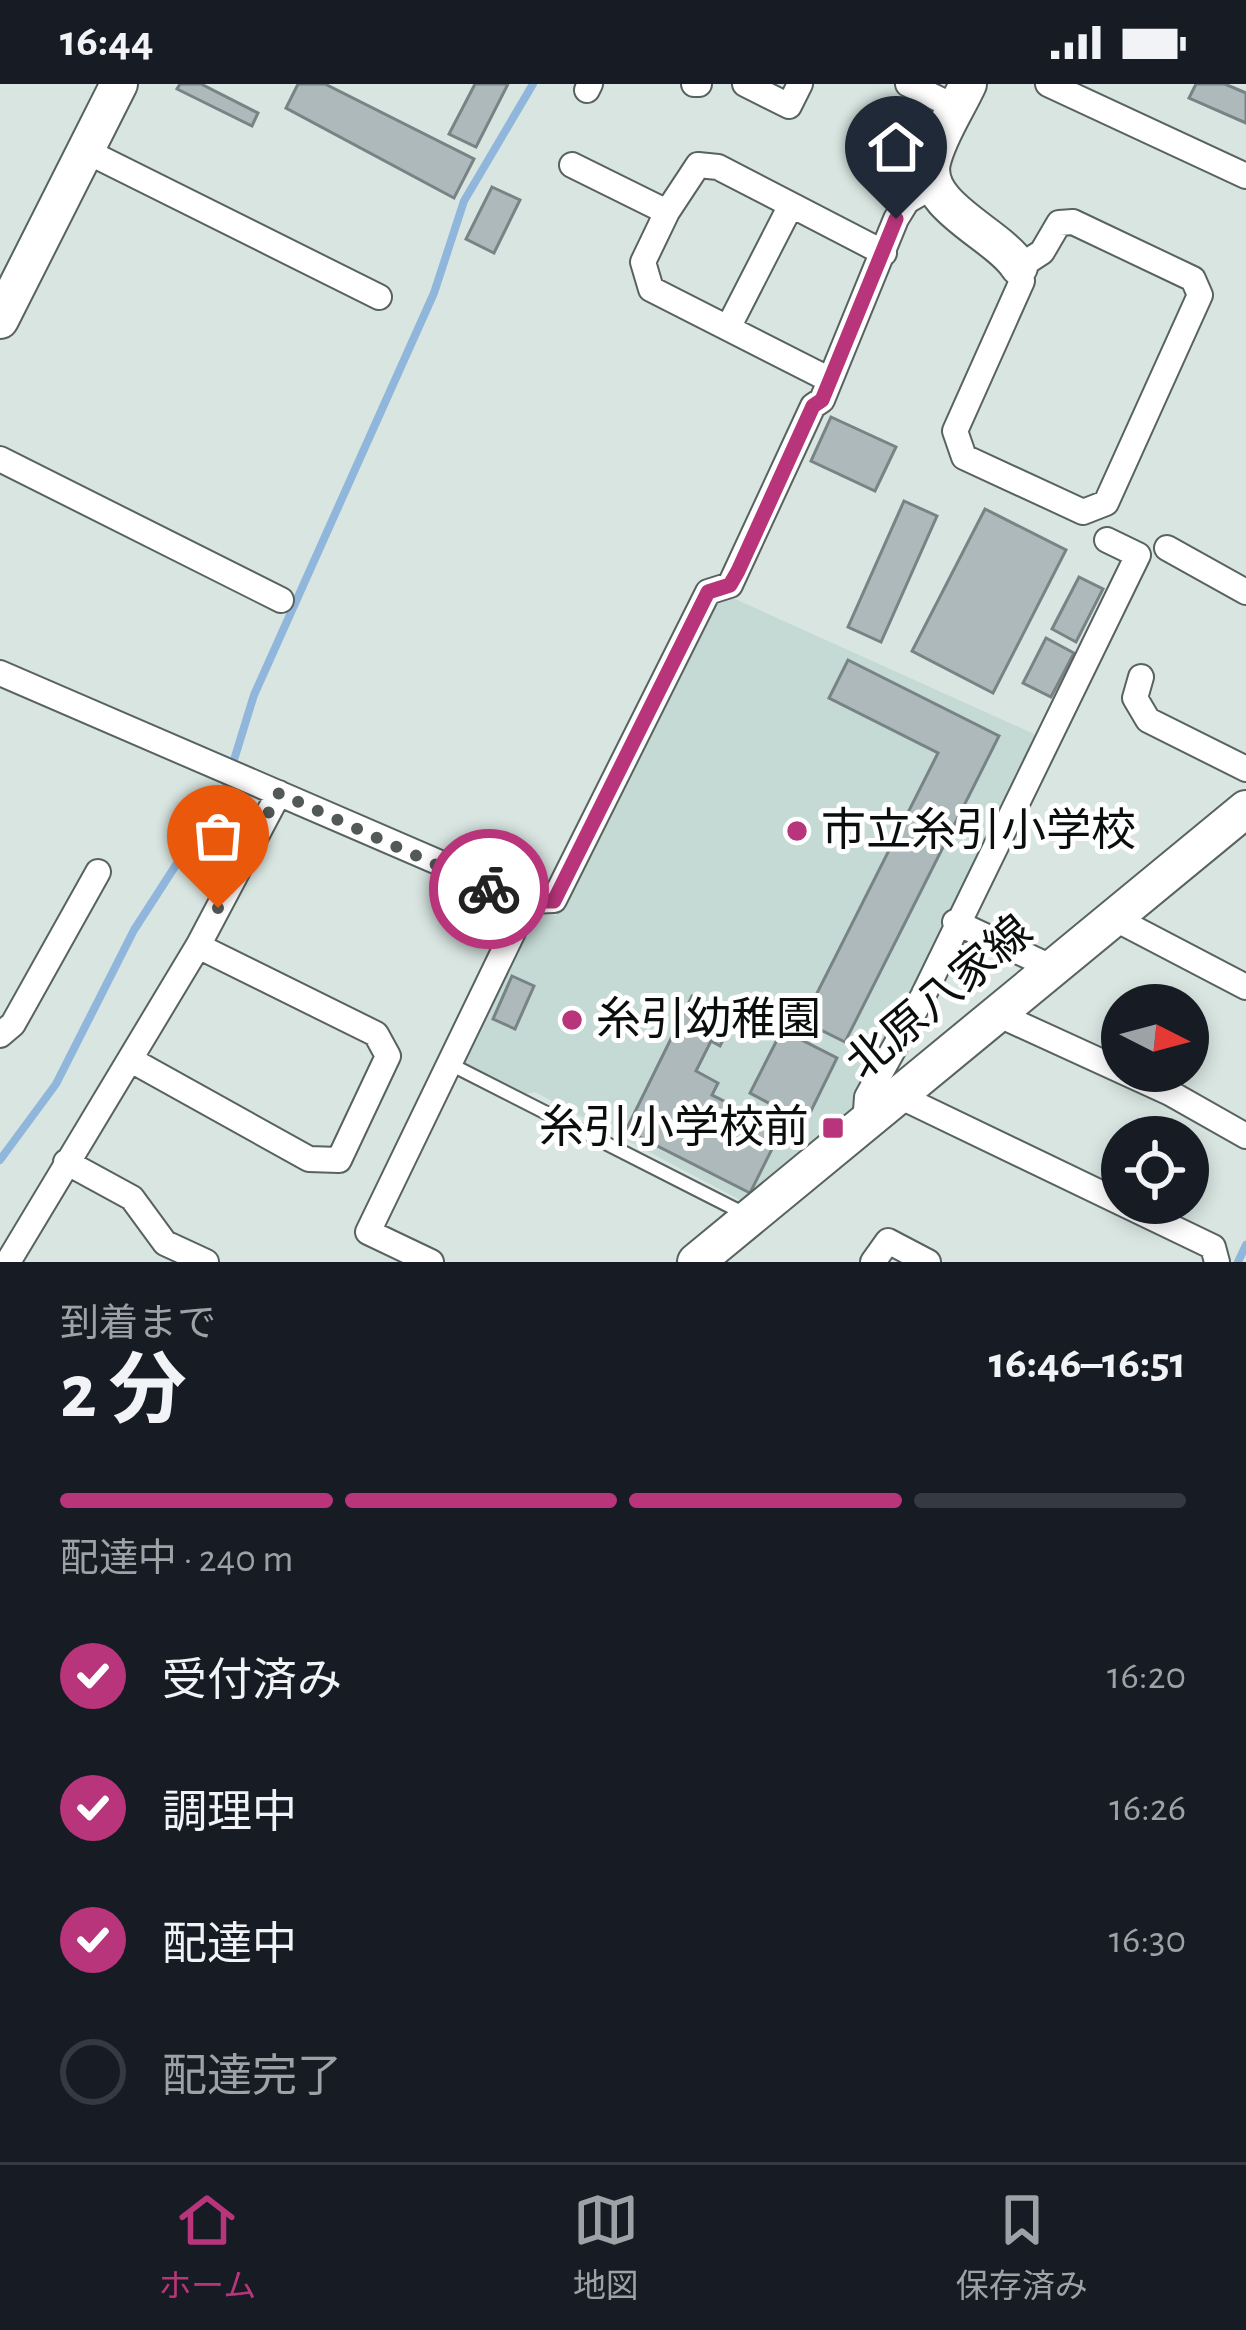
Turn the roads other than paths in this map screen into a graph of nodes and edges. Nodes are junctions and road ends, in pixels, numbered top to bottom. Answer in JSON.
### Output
{"nodes":[{"id":1,"x":119,"y":84,"type":"edge"},
{"id":2,"x":745,"y":84,"type":"edge"},
{"id":3,"x":800,"y":84,"type":"edge"},
{"id":4,"x":908,"y":84,"type":"edge"},
{"id":5,"x":1048,"y":84,"type":"edge"},
{"id":6,"x":963,"y":96,"type":"edge"},
{"id":7,"x":86,"y":151,"type":"junction"},
{"id":8,"x":572,"y":165,"type":"dead end"},
{"id":9,"x":1246,"y":176,"type":"edge"},
{"id":10,"x":933,"y":186,"type":"junction"},
{"id":11,"x":790,"y":205,"type":"junction"},
{"id":12,"x":667,"y":212,"type":"junction"},
{"id":13,"x":884,"y":254,"type":"junction"},
{"id":14,"x":1019,"y":267,"type":"junction"},
{"id":15,"x":379,"y":297,"type":"dead end"},
{"id":16,"x":0,"y":320,"type":"edge"},
{"id":17,"x":728,"y":328,"type":"junction"},
{"id":18,"x":830,"y":380,"type":"junction"},
{"id":19,"x":0,"y":459,"type":"edge"},
{"id":20,"x":1107,"y":540,"type":"dead end"},
{"id":21,"x":1167,"y":548,"type":"dead end"},
{"id":22,"x":1246,"y":592,"type":"edge"},
{"id":23,"x":281,"y":600,"type":"dead end"},
{"id":24,"x":0,"y":673,"type":"edge"},
{"id":25,"x":1142,"y":677,"type":"dead end"},
{"id":26,"x":1246,"y":769,"type":"edge"},
{"id":27,"x":279,"y":793,"type":"junction"},
{"id":28,"x":1246,"y":809,"type":"edge"},
{"id":29,"x":98,"y":872,"type":"dead end"},
{"id":30,"x":528,"y":901,"type":"junction"},
{"id":31,"x":1112,"y":917,"type":"junction"},
{"id":32,"x":955,"y":922,"type":"junction"},
{"id":33,"x":198,"y":946,"type":"junction"},
{"id":34,"x":1051,"y":967,"type":"junction"},
{"id":35,"x":1246,"y":987,"type":"edge"},
{"id":36,"x":995,"y":1013,"type":"junction"},
{"id":37,"x":0,"y":1035,"type":"edge"},
{"id":38,"x":131,"y":1060,"type":"junction"},
{"id":39,"x":451,"y":1064,"type":"junction"},
{"id":40,"x":899,"y":1096,"type":"junction"},
{"id":41,"x":865,"y":1124,"type":"junction"},
{"id":42,"x":1246,"y":1136,"type":"edge"},
{"id":43,"x":66,"y":1162,"type":"junction"},
{"id":44,"x":750,"y":1217,"type":"junction"},
{"id":45,"x":15,"y":1260,"type":"edge"},
{"id":46,"x":206,"y":1262,"type":"edge"},
{"id":47,"x":431,"y":1262,"type":"edge"},
{"id":48,"x":696,"y":1262,"type":"edge"},
{"id":49,"x":873,"y":1262,"type":"edge"},
{"id":50,"x":928,"y":1262,"type":"edge"},
{"id":51,"x":1217,"y":1262,"type":"edge"}],
"edges":[{"from":1,"to":7,"type":"main road"},
{"from":2,"to":3,"type":"street"},
{"from":4,"to":6,"type":"street"},
{"from":5,"to":9,"type":"street"},
{"from":6,"to":10,"type":"main road"},
{"from":7,"to":15,"type":"street"},
{"from":7,"to":16,"type":"main road"},
{"from":8,"to":12,"type":"street"},
{"from":10,"to":13,"type":"street"},
{"from":10,"to":14,"type":"main road"},
{"from":11,"to":12,"type":"street"},
{"from":11,"to":13,"type":"street"},
{"from":11,"to":17,"type":"street"},
{"from":12,"to":17,"type":"street"},
{"from":13,"to":18,"type":"street"},
{"from":14,"to":14,"type":"street"},
{"from":17,"to":18,"type":"street"},
{"from":18,"to":30,"type":"street"},
{"from":19,"to":23,"type":"street"},
{"from":20,"to":32,"type":"street"},
{"from":21,"to":22,"type":"street"},
{"from":24,"to":27,"type":"street"},
{"from":25,"to":26,"type":"street"},
{"from":27,"to":30,"type":"street"},
{"from":27,"to":33,"type":"street"},
{"from":28,"to":31,"type":"main road","name":"北原八家線"},
{"from":29,"to":37,"type":"street"},
{"from":30,"to":39,"type":"street"},
{"from":31,"to":34,"type":"main road","name":"北原八家線"},
{"from":31,"to":35,"type":"street"},
{"from":32,"to":34,"type":"street"},
{"from":32,"to":41,"type":"street"},
{"from":33,"to":38,"type":"street"},
{"from":33,"to":38,"type":"street"},
{"from":34,"to":36,"type":"main road","name":"北原八家線"},
{"from":36,"to":40,"type":"main road","name":"北原八家線"},
{"from":36,"to":42,"type":"street"},
{"from":38,"to":43,"type":"street"},
{"from":39,"to":44,"type":"lane"},
{"from":39,"to":47,"type":"street"},
{"from":40,"to":41,"type":"main road","name":"北原八家線"},
{"from":40,"to":51,"type":"street"},
{"from":41,"to":44,"type":"main road","name":"北原八家線"},
{"from":43,"to":45,"type":"street"},
{"from":43,"to":46,"type":"street"},
{"from":44,"to":48,"type":"main road","name":"北原八家線"},
{"from":49,"to":50,"type":"street"}]}
